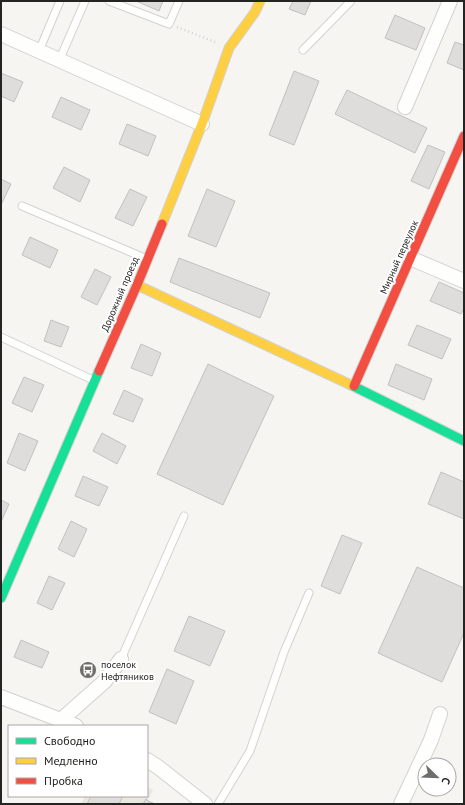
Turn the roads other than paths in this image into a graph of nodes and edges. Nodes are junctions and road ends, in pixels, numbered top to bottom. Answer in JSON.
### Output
{"nodes":[{"id":1,"x":60,"y":1,"type":"edge"},
{"id":2,"x":85,"y":1,"type":"edge"},
{"id":3,"x":109,"y":1,"type":"edge"},
{"id":4,"x":179,"y":1,"type":"edge"},
{"id":5,"x":260,"y":1,"type":"edge"},
{"id":6,"x":351,"y":1,"type":"edge"},
{"id":7,"x":450,"y":1,"type":"edge"},
{"id":8,"x":1,"y":34,"type":"edge"},
{"id":9,"x":303,"y":50,"type":"dead end"},
{"id":10,"x":39,"y":51,"type":"junction"},
{"id":11,"x":60,"y":61,"type":"junction"},
{"id":12,"x":405,"y":107,"type":"dead end"},
{"id":13,"x":202,"y":124,"type":"junction"},
{"id":14,"x":464,"y":136,"type":"edge"},
{"id":15,"x":22,"y":206,"type":"dead end"},
{"id":16,"x":410,"y":258,"type":"junction"},
{"id":17,"x":147,"y":259,"type":"junction"},
{"id":18,"x":464,"y":281,"type":"edge"},
{"id":19,"x":137,"y":285,"type":"junction"},
{"id":20,"x":1,"y":337,"type":"edge"},
{"id":21,"x":95,"y":381,"type":"junction"},
{"id":22,"x":354,"y":386,"type":"junction"},
{"id":23,"x":464,"y":441,"type":"edge"},
{"id":24,"x":184,"y":516,"type":"dead end"},
{"id":25,"x":309,"y":594,"type":"dead end"},
{"id":26,"x":1,"y":598,"type":"edge"},
{"id":27,"x":122,"y":659,"type":"joint"},
{"id":28,"x":1,"y":697,"type":"edge"},
{"id":29,"x":440,"y":714,"type":"dead end"},
{"id":30,"x":61,"y":720,"type":"junction"},
{"id":31,"x":74,"y":725,"type":"edge"},
{"id":32,"x":148,"y":761,"type":"edge"},
{"id":33,"x":205,"y":804,"type":"edge"},
{"id":34,"x":218,"y":804,"type":"edge"},
{"id":35,"x":401,"y":804,"type":"edge"}],
"edges":[{"from":1,"to":10,"type":"lane"},
{"from":2,"to":11,"type":"lane"},
{"from":3,"to":4,"type":"lane"},
{"from":5,"to":13,"type":"street","name":"Дорожный проезд"},
{"from":6,"to":9,"type":"lane"},
{"from":7,"to":12,"type":"street"},
{"from":8,"to":10,"type":"street"},
{"from":10,"to":11,"type":"street"},
{"from":11,"to":13,"type":"street"},
{"from":13,"to":17,"type":"street","name":"Дорожный проезд"},
{"from":14,"to":16,"type":"street","name":"Мирный переулок"},
{"from":15,"to":17,"type":"lane"},
{"from":16,"to":18,"type":"street"},
{"from":16,"to":22,"type":"street","name":"Мирный переулок"},
{"from":17,"to":19,"type":"street","name":"Дорожный проезд"},
{"from":19,"to":21,"type":"street","name":"Дорожный проезд"},
{"from":19,"to":22,"type":"street"},
{"from":20,"to":21,"type":"lane"},
{"from":21,"to":26,"type":"street","name":"Дорожный проезд"},
{"from":22,"to":23,"type":"street"},
{"from":24,"to":27,"type":"lane"},
{"from":25,"to":34,"type":"lane"},
{"from":27,"to":30,"type":"street"},
{"from":28,"to":30,"type":"street"},
{"from":29,"to":35,"type":"street"},
{"from":30,"to":31,"type":"street"},
{"from":32,"to":33,"type":"street"}]}
